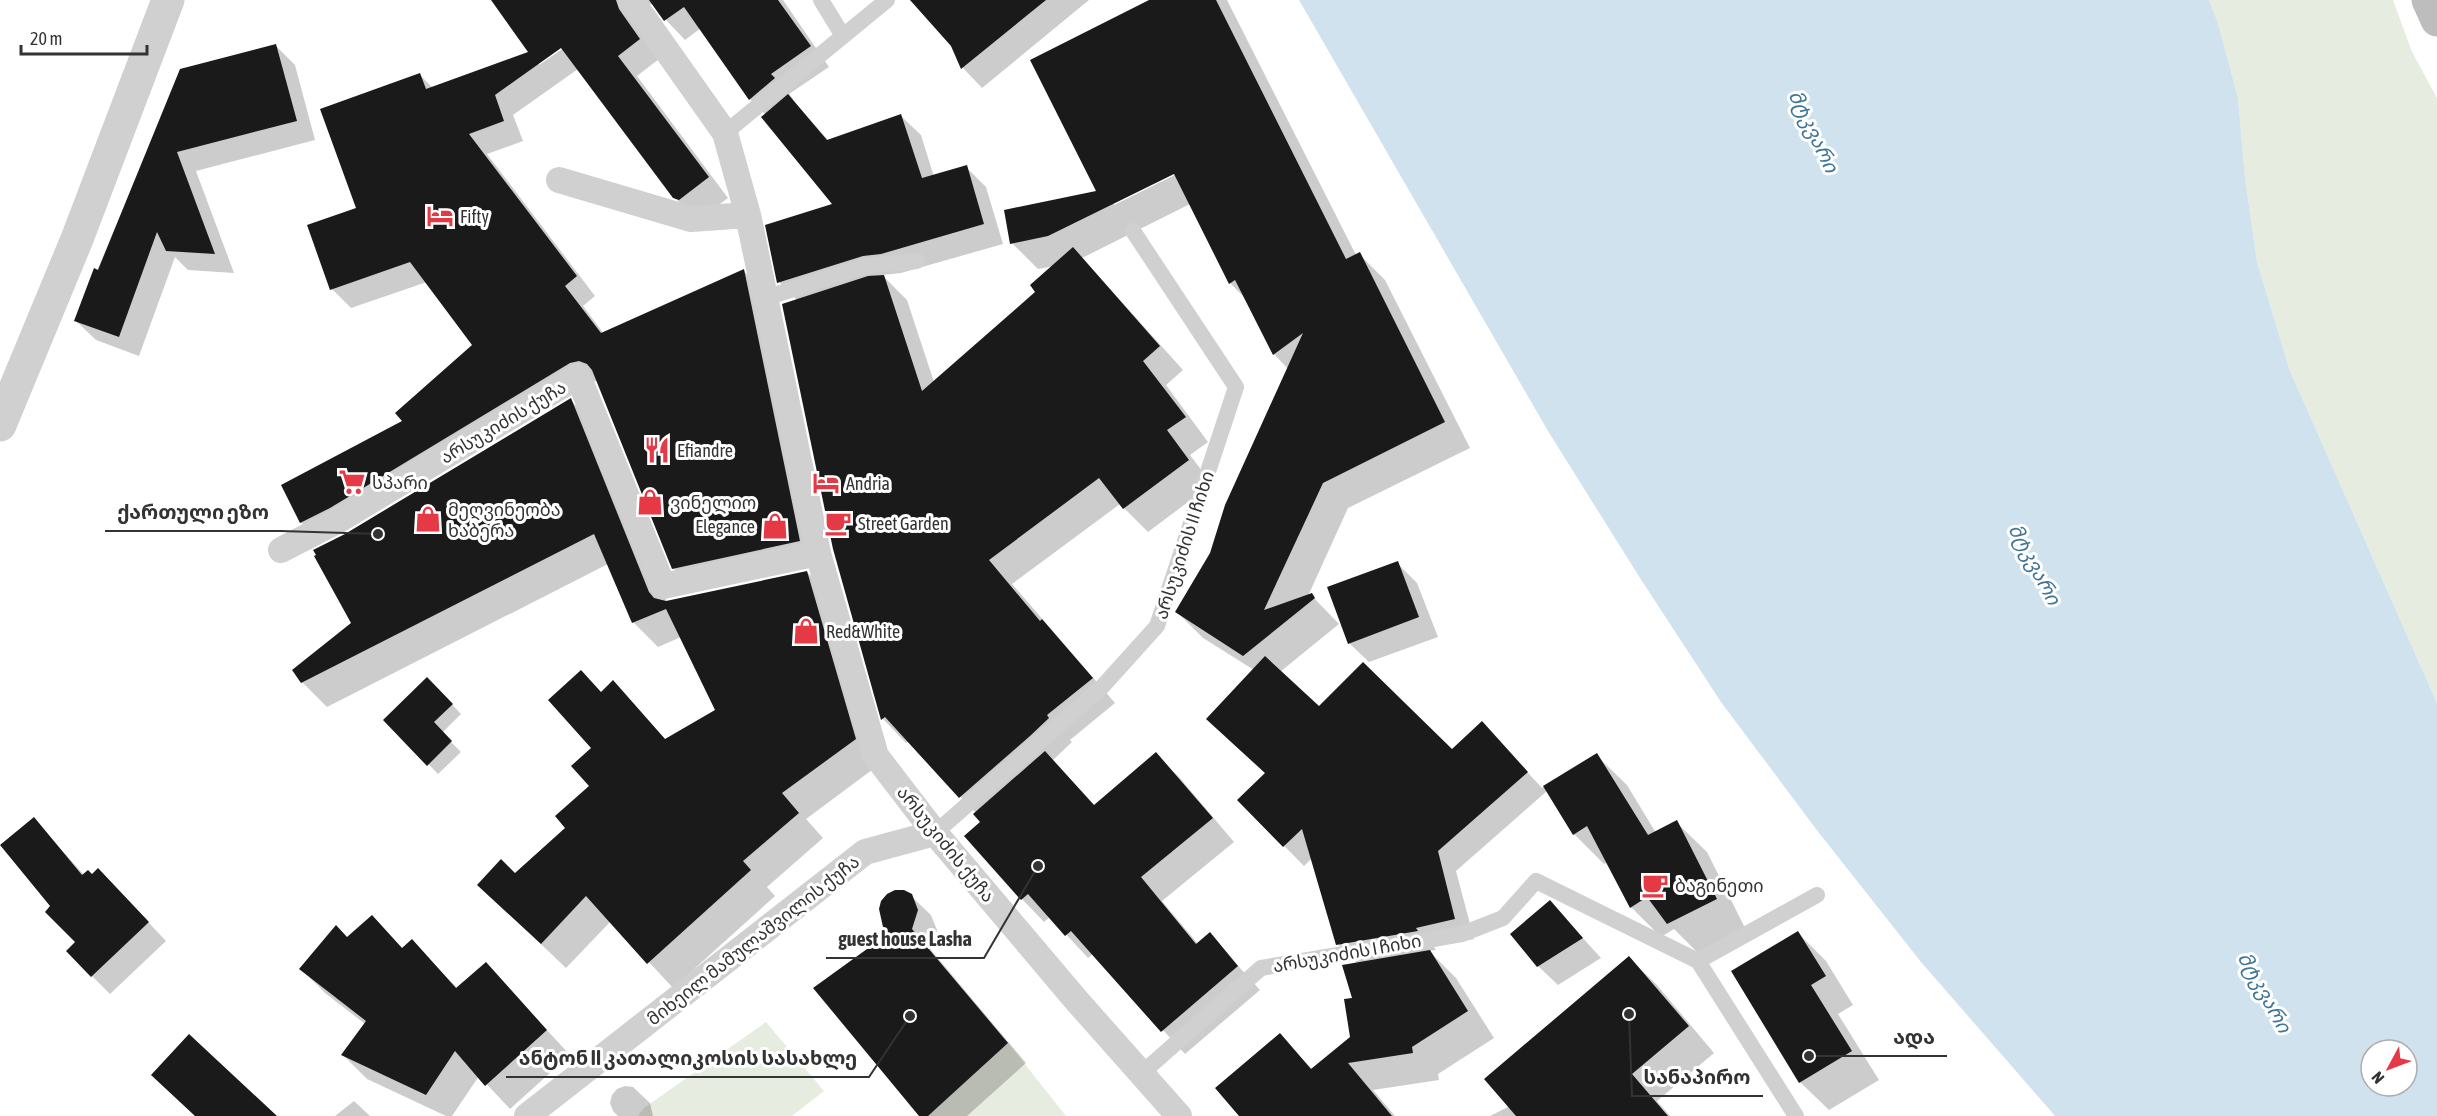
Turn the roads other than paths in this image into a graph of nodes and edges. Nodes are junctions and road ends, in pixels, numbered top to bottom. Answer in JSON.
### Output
{"nodes":[{"id":1,"x":168,"y":0,"type":"edge"},
{"id":2,"x":631,"y":0,"type":"edge"},
{"id":3,"x":821,"y":0,"type":"edge"},
{"id":4,"x":886,"y":0,"type":"edge"},
{"id":5,"x":2428,"y":0,"type":"edge"},
{"id":6,"x":2437,"y":20,"type":"edge"},
{"id":7,"x":843,"y":36,"type":"junction"},
{"id":8,"x":725,"y":133,"type":"junction"},
{"id":9,"x":559,"y":180,"type":"dead end"},
{"id":10,"x":748,"y":215,"type":"junction"},
{"id":11,"x":1133,"y":231,"type":"dead end"},
{"id":12,"x":916,"y":261,"type":"dead end"},
{"id":13,"x":765,"y":298,"type":"junction"},
{"id":14,"x":0,"y":425,"type":"edge"},
{"id":15,"x":280,"y":550,"type":"dead end"},
{"id":16,"x":818,"y":553,"type":"junction"},
{"id":17,"x":935,"y":833,"type":"junction"},
{"id":18,"x":1817,"y":895,"type":"dead end"},
{"id":19,"x":1698,"y":961,"type":"junction"},
{"id":20,"x":1142,"y":1073,"type":"junction"},
{"id":21,"x":527,"y":1116,"type":"edge"},
{"id":22,"x":1179,"y":1116,"type":"edge"},
{"id":23,"x":1796,"y":1116,"type":"edge"}],
"edges":[{"from":1,"to":14,"type":"street"},
{"from":2,"to":8,"type":"street","name":"არსუკიძის ქუჩა"},
{"from":3,"to":7,"type":"lane"},
{"from":4,"to":7,"type":"lane"},
{"from":5,"to":6,"type":"main road"},
{"from":7,"to":8,"type":"lane"},
{"from":8,"to":10,"type":"street","name":"არსუკიძის ქუჩა"},
{"from":9,"to":10,"type":"street"},
{"from":10,"to":13,"type":"street","name":"არსუკიძის ქუჩა"},
{"from":11,"to":17,"type":"lane","name":"არსუკიძის II ჩიხი"},
{"from":12,"to":13,"type":"lane"},
{"from":13,"to":16,"type":"street","name":"არსუკიძის ქუჩა"},
{"from":15,"to":16,"type":"street","name":"არსუკიძის ქუჩა"},
{"from":16,"to":17,"type":"street","name":"არსუკიძის ქუჩა"},
{"from":17,"to":20,"type":"street","name":"არსუკიძის ქუჩა"},
{"from":17,"to":21,"type":"street","name":"მიხეილ მამულაშვილის ქუჩა"},
{"from":18,"to":19,"type":"lane"},
{"from":19,"to":20,"type":"lane","name":"არსუკიძის I ჩიხი"},
{"from":19,"to":23,"type":"lane"},
{"from":20,"to":22,"type":"street","name":"არსუკიძის ქუჩა"}]}
